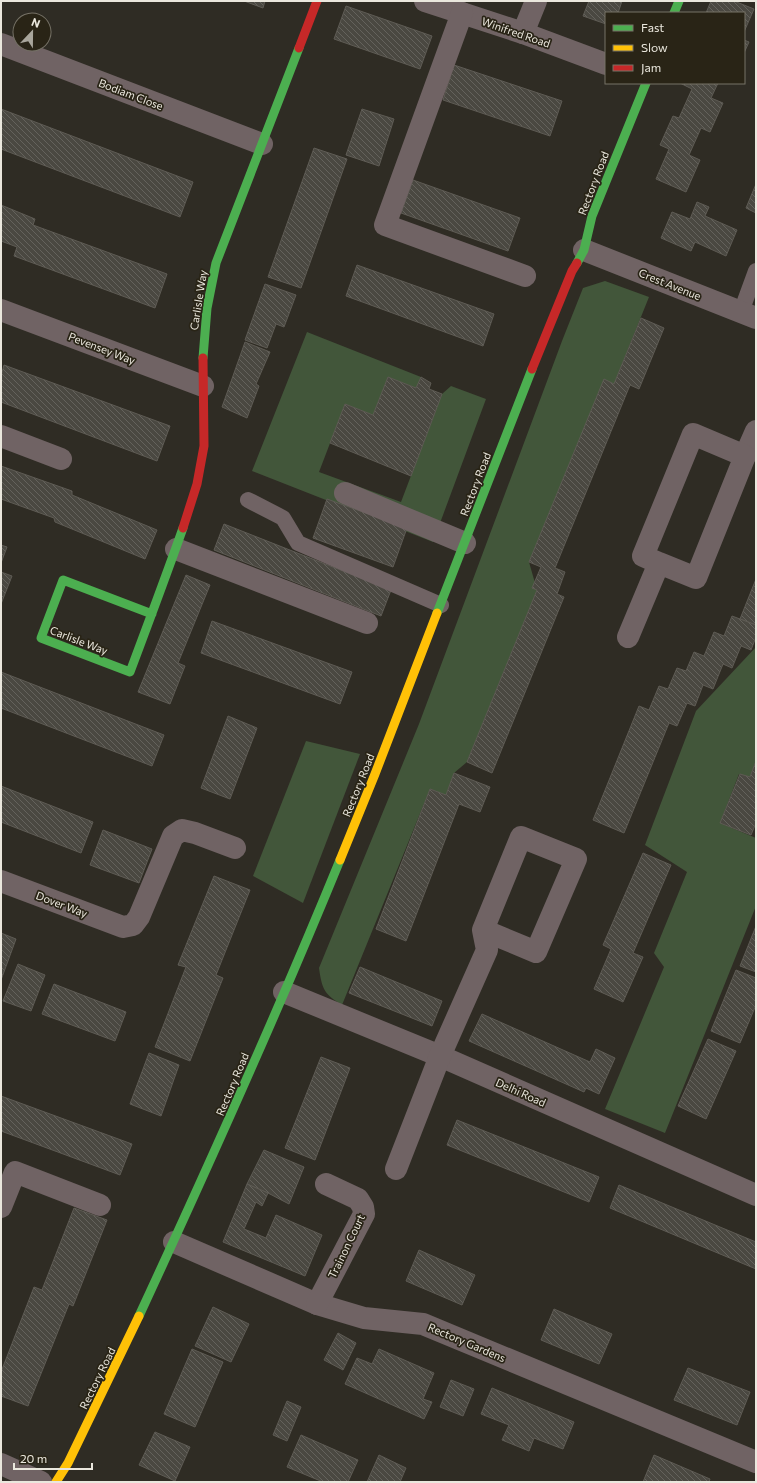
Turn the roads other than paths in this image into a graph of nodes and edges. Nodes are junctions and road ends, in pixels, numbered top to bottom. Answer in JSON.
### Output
{"nodes":[{"id":1,"x":317,"y":1,"type":"edge"},
{"id":2,"x":425,"y":1,"type":"edge"},
{"id":3,"x":536,"y":1,"type":"edge"},
{"id":4,"x":679,"y":1,"type":"edge"},
{"id":5,"x":674,"y":12,"type":"edge"},
{"id":6,"x":462,"y":13,"type":"junction"},
{"id":7,"x":523,"y":33,"type":"junction"},
{"id":8,"x":1,"y":44,"type":"edge"},
{"id":9,"x":605,"y":64,"type":"edge"},
{"id":10,"x":646,"y":84,"type":"edge"},
{"id":11,"x":262,"y":144,"type":"junction"},
{"id":12,"x":584,"y":250,"type":"junction"},
{"id":13,"x":756,"y":271,"type":"edge"},
{"id":14,"x":525,"y":276,"type":"dead end"},
{"id":15,"x":1,"y":310,"type":"edge"},
{"id":16,"x":748,"y":315,"type":"edge"},
{"id":17,"x":203,"y":386,"type":"junction"},
{"id":18,"x":756,"y":431,"type":"edge"},
{"id":19,"x":1,"y":436,"type":"edge"},
{"id":20,"x":745,"y":456,"type":"junction"},
{"id":21,"x":61,"y":459,"type":"dead end"},
{"id":22,"x":345,"y":493,"type":"dead end"},
{"id":23,"x":248,"y":500,"type":"dead end"},
{"id":24,"x":465,"y":543,"type":"junction"},
{"id":25,"x":176,"y":549,"type":"junction"},
{"id":26,"x":659,"y":563,"type":"junction"},
{"id":27,"x":441,"y":605,"type":"junction"},
{"id":28,"x":152,"y":614,"type":"junction"},
{"id":29,"x":367,"y":623,"type":"dead end"},
{"id":30,"x":628,"y":637,"type":"dead end"},
{"id":31,"x":235,"y":848,"type":"dead end"},
{"id":32,"x":1,"y":881,"type":"edge"},
{"id":33,"x":483,"y":930,"type":"junction"},
{"id":34,"x":284,"y":992,"type":"junction"},
{"id":35,"x":440,"y":1056,"type":"junction"},
{"id":36,"x":8,"y":1169,"type":"edge"},
{"id":37,"x":396,"y":1169,"type":"dead end"},
{"id":38,"x":326,"y":1184,"type":"dead end"},
{"id":39,"x":755,"y":1191,"type":"edge"},
{"id":40,"x":100,"y":1205,"type":"dead end"},
{"id":41,"x":1,"y":1207,"type":"edge"},
{"id":42,"x":174,"y":1242,"type":"junction"},
{"id":43,"x":317,"y":1304,"type":"junction"},
{"id":44,"x":756,"y":1462,"type":"edge"},
{"id":45,"x":1,"y":1464,"type":"edge"},
{"id":46,"x":41,"y":1482,"type":"edge"},
{"id":47,"x":56,"y":1482,"type":"edge"}],
"edges":[{"from":1,"to":11,"type":"street","name":"Carlisle Way"},
{"from":2,"to":6,"type":"street","name":"Winifred Road"},
{"from":3,"to":7,"type":"street"},
{"from":4,"to":5,"type":"street"},
{"from":6,"to":7,"type":"street","name":"Winifred Road"},
{"from":6,"to":14,"type":"street"},
{"from":7,"to":9,"type":"street","name":"Winifred Road"},
{"from":8,"to":11,"type":"street","name":"Bodiam Close"},
{"from":10,"to":12,"type":"street","name":"Rectory Road"},
{"from":11,"to":17,"type":"street","name":"Carlisle Way"},
{"from":12,"to":16,"type":"street","name":"Crest Avenue"},
{"from":12,"to":24,"type":"street","name":"Rectory Road"},
{"from":13,"to":16,"type":"lane"},
{"from":15,"to":17,"type":"street","name":"Pevensey Way"},
{"from":17,"to":25,"type":"street","name":"Carlisle Way"},
{"from":18,"to":20,"type":"street"},
{"from":19,"to":21,"type":"street"},
{"from":20,"to":26,"type":"street"},
{"from":20,"to":26,"type":"street"},
{"from":22,"to":24,"type":"street"},
{"from":23,"to":27,"type":"lane"},
{"from":24,"to":27,"type":"street","name":"Rectory Road"},
{"from":25,"to":28,"type":"street","name":"Carlisle Way"},
{"from":25,"to":29,"type":"street"},
{"from":26,"to":30,"type":"street"},
{"from":27,"to":34,"type":"street","name":"Rectory Road"},
{"from":28,"to":28,"type":"street","name":"Carlisle Way"},
{"from":31,"to":32,"type":"street","name":"Dover Way"},
{"from":33,"to":33,"type":"street"},
{"from":33,"to":35,"type":"street"},
{"from":34,"to":35,"type":"street","name":"Delhi Road"},
{"from":34,"to":42,"type":"street","name":"Rectory Road"},
{"from":35,"to":37,"type":"street"},
{"from":35,"to":39,"type":"street","name":"Delhi Road"},
{"from":36,"to":40,"type":"street"},
{"from":36,"to":41,"type":"street"},
{"from":38,"to":43,"type":"street","name":"Trainon Court"},
{"from":42,"to":43,"type":"street","name":"Rectory Gardens"},
{"from":42,"to":47,"type":"street","name":"Rectory Road"},
{"from":43,"to":44,"type":"street","name":"Rectory Gardens"},
{"from":45,"to":46,"type":"street"}]}
